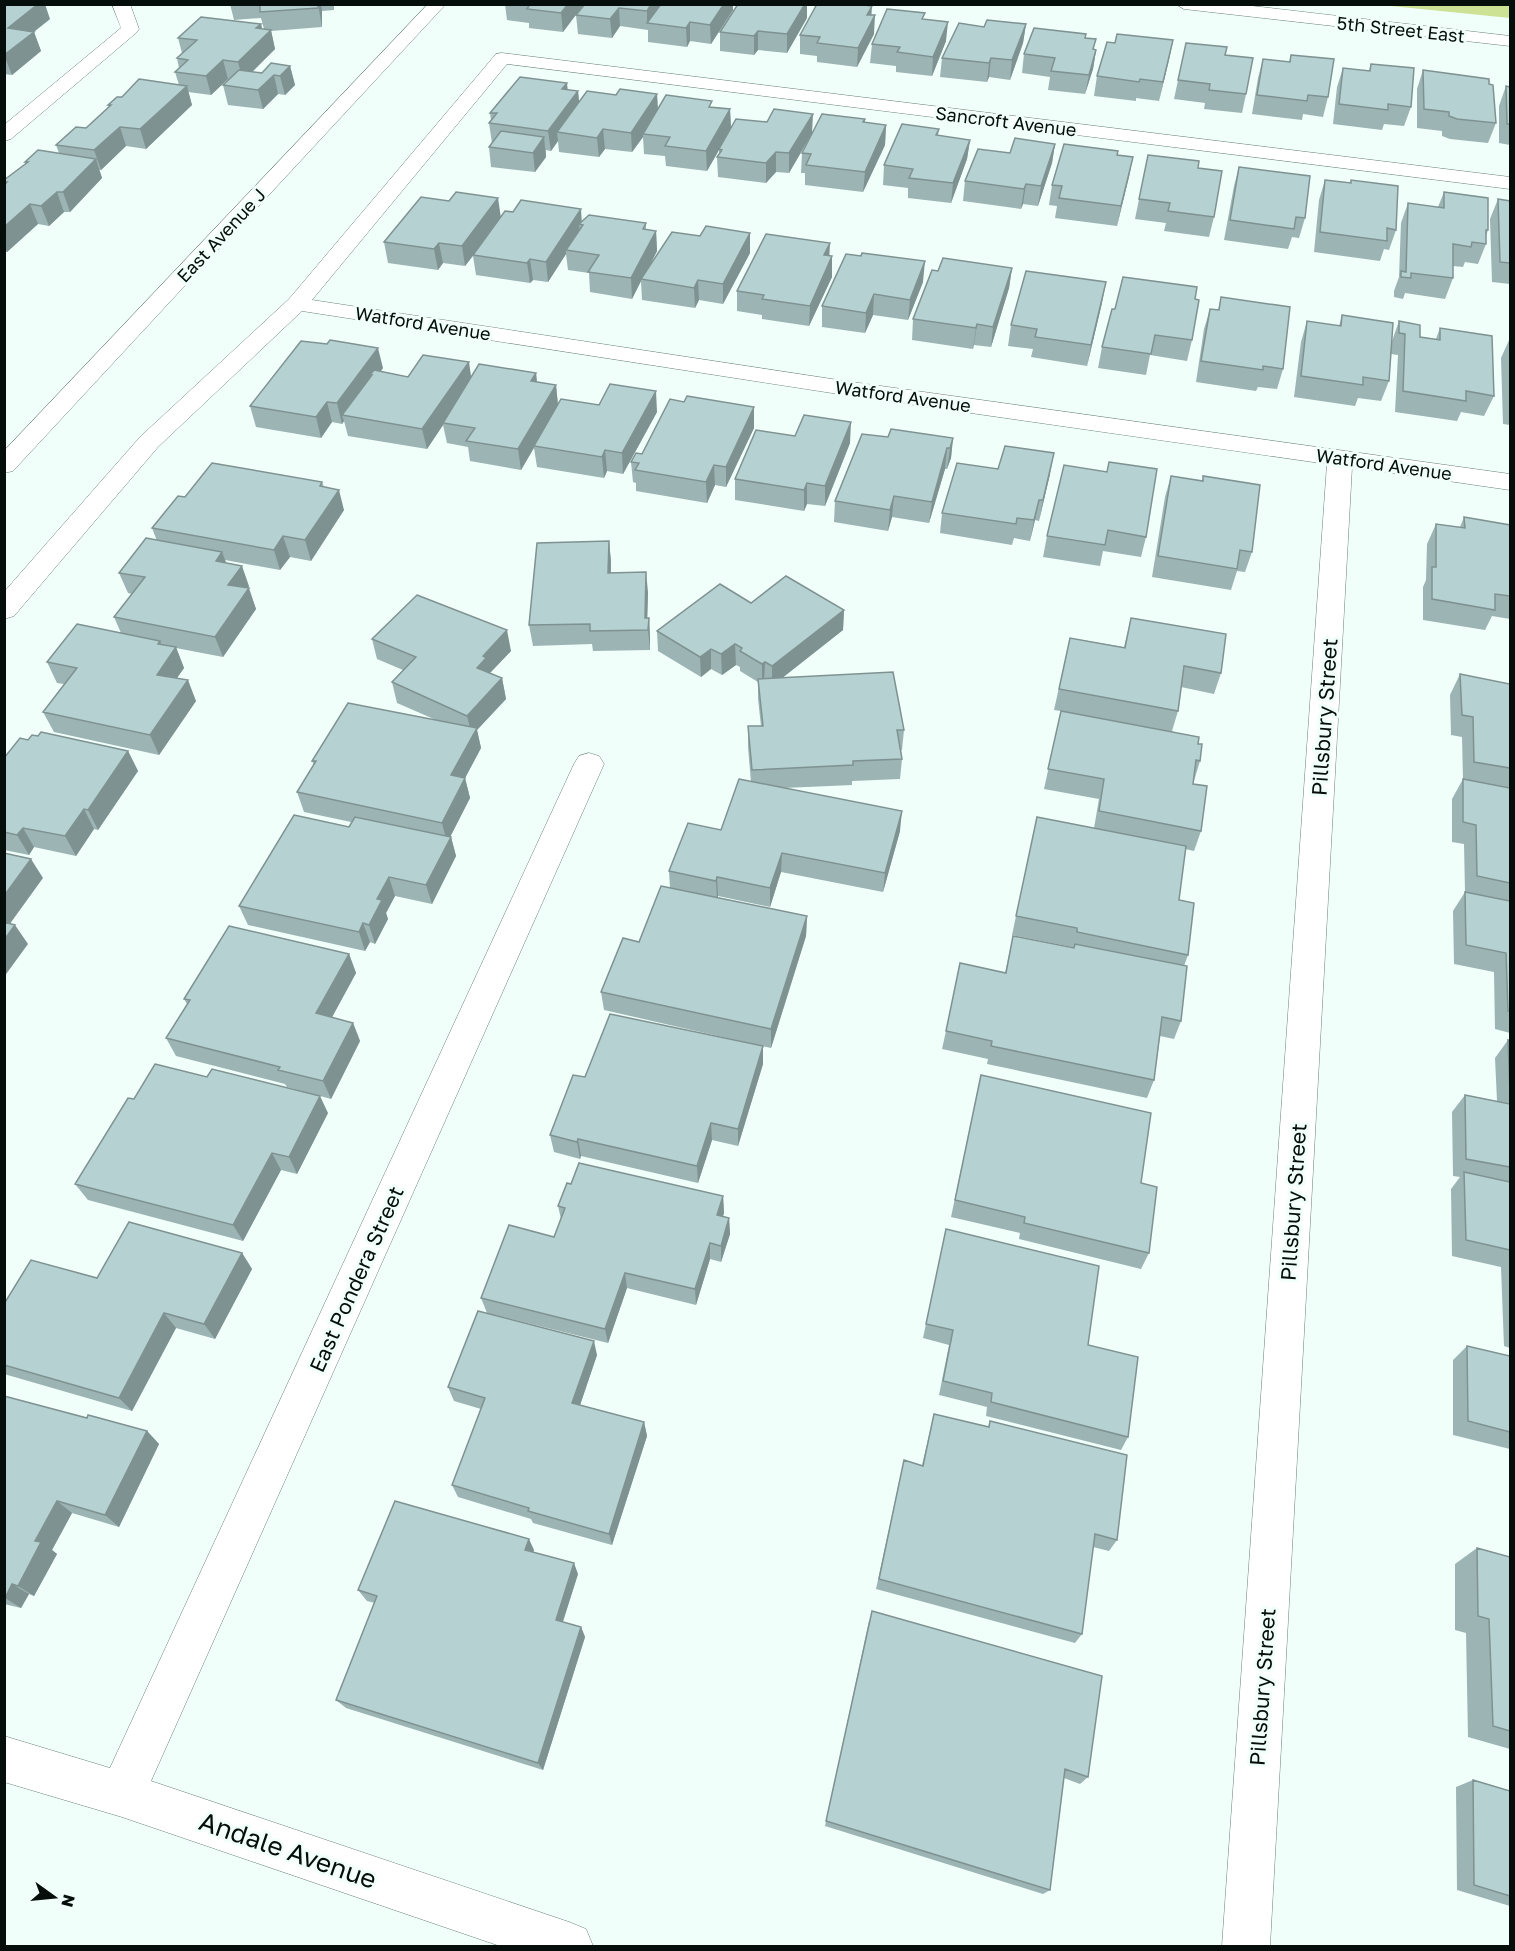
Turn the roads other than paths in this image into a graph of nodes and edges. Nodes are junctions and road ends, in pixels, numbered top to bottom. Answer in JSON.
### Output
{"nodes":[{"id":1,"x":121,"y":4,"type":"edge"},
{"id":2,"x":438,"y":4,"type":"edge"},
{"id":3,"x":1184,"y":4,"type":"edge"},
{"id":4,"x":1510,"y":41,"type":"edge"},
{"id":5,"x":4,"y":135,"type":"edge"},
{"id":6,"x":1510,"y":183,"type":"edge"},
{"id":7,"x":297,"y":304,"type":"junction"},
{"id":8,"x":1340,"y":457,"type":"junction"},
{"id":9,"x":4,"y":466,"type":"edge"},
{"id":10,"x":1510,"y":482,"type":"edge"},
{"id":11,"x":4,"y":610,"type":"edge"},
{"id":12,"x":589,"y":764,"type":"dead end"},
{"id":13,"x":4,"y":1759,"type":"edge"},
{"id":14,"x":122,"y":1794,"type":"junction"},
{"id":15,"x":569,"y":1947,"type":"edge"},
{"id":16,"x":1246,"y":1947,"type":"edge"}],
"edges":[{"from":1,"to":5,"type":"street"},
{"from":2,"to":9,"type":"street","name":"East Avenue J"},
{"from":3,"to":4,"type":"street","name":"5th Street East"},
{"from":6,"to":7,"type":"street","name":"Sancroft Avenue"},
{"from":7,"to":8,"type":"street","name":"Watford Avenue"},
{"from":7,"to":11,"type":"street"},
{"from":8,"to":10,"type":"street","name":"Watford Avenue"},
{"from":8,"to":16,"type":"street","name":"Pillsbury Street"},
{"from":12,"to":14,"type":"street","name":"East Pondera Street"},
{"from":13,"to":14,"type":"street","name":"Andale Avenue"},
{"from":14,"to":15,"type":"street","name":"Andale Avenue"}]}
